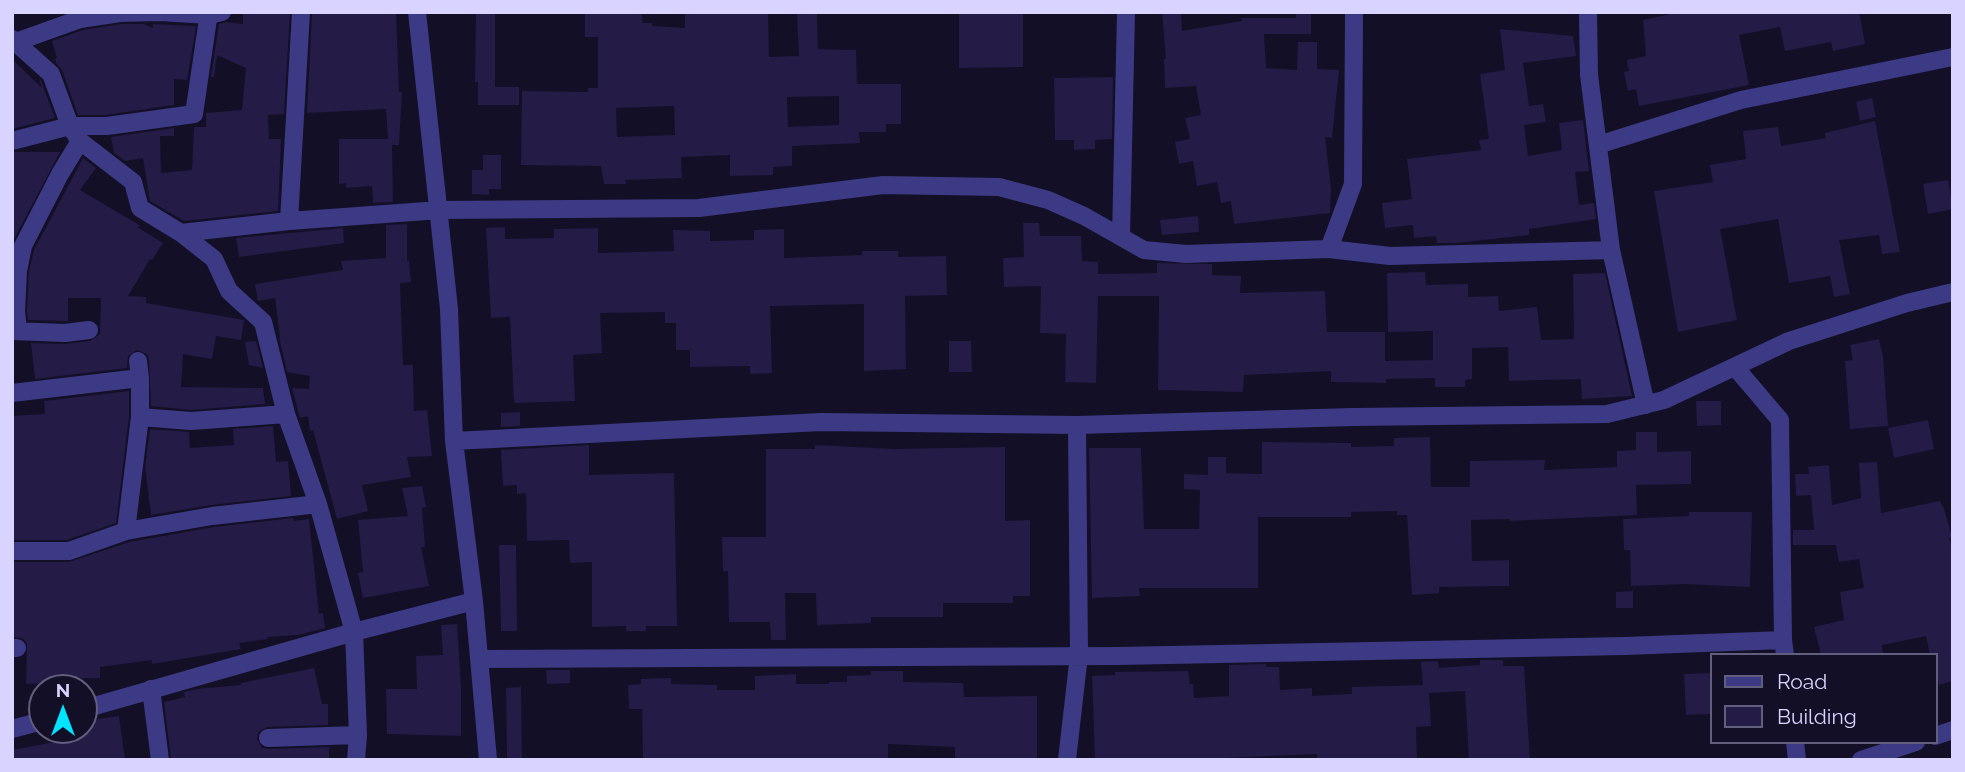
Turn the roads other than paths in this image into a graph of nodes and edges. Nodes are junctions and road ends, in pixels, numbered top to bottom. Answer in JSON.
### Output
{"nodes":[{"id":1,"x":301,"y":12,"type":"edge"},
{"id":2,"x":417,"y":12,"type":"edge"},
{"id":3,"x":1126,"y":12,"type":"edge"},
{"id":4,"x":1354,"y":12,"type":"edge"},
{"id":5,"x":1588,"y":12,"type":"edge"},
{"id":6,"x":213,"y":13,"type":"edge"},
{"id":7,"x":14,"y":41,"type":"edge"},
{"id":8,"x":1953,"y":57,"type":"edge"},
{"id":9,"x":75,"y":134,"type":"junction"},
{"id":10,"x":12,"y":141,"type":"edge"},
{"id":11,"x":1598,"y":145,"type":"junction"},
{"id":12,"x":440,"y":210,"type":"junction"},
{"id":13,"x":289,"y":220,"type":"junction"},
{"id":14,"x":181,"y":233,"type":"junction"},
{"id":15,"x":1121,"y":237,"type":"junction"},
{"id":16,"x":1329,"y":249,"type":"junction"},
{"id":17,"x":1611,"y":250,"type":"junction"},
{"id":18,"x":1953,"y":292,"type":"edge"},
{"id":19,"x":89,"y":330,"type":"dead end"},
{"id":20,"x":15,"y":331,"type":"edge"},
{"id":21,"x":1735,"y":367,"type":"junction"},
{"id":22,"x":12,"y":393,"type":"edge"},
{"id":23,"x":1646,"y":405,"type":"junction"},
{"id":24,"x":286,"y":414,"type":"junction"},
{"id":25,"x":140,"y":417,"type":"junction"},
{"id":26,"x":1077,"y":425,"type":"junction"},
{"id":27,"x":454,"y":441,"type":"junction"},
{"id":28,"x":318,"y":504,"type":"junction"},
{"id":29,"x":126,"y":531,"type":"junction"},
{"id":30,"x":12,"y":551,"type":"edge"},
{"id":31,"x":474,"y":601,"type":"junction"},
{"id":32,"x":354,"y":632,"type":"junction"},
{"id":33,"x":1784,"y":647,"type":"edge"},
{"id":34,"x":1079,"y":655,"type":"junction"},
{"id":35,"x":480,"y":659,"type":"junction"},
{"id":36,"x":151,"y":689,"type":"junction"},
{"id":37,"x":98,"y":705,"type":"edge"},
{"id":38,"x":358,"y":734,"type":"junction"},
{"id":39,"x":268,"y":738,"type":"dead end"},
{"id":40,"x":1910,"y":744,"type":"edge"},
{"id":41,"x":160,"y":760,"type":"edge"},
{"id":42,"x":356,"y":760,"type":"edge"},
{"id":43,"x":488,"y":760,"type":"edge"},
{"id":44,"x":1067,"y":760,"type":"edge"},
{"id":45,"x":1861,"y":760,"type":"edge"}],
"edges":[{"from":1,"to":13,"type":"street"},
{"from":2,"to":12,"type":"street"},
{"from":3,"to":15,"type":"street"},
{"from":4,"to":16,"type":"street"},
{"from":5,"to":11,"type":"street"},
{"from":6,"to":7,"type":"street"},
{"from":6,"to":9,"type":"street"},
{"from":7,"to":9,"type":"street"},
{"from":8,"to":11,"type":"street"},
{"from":9,"to":10,"type":"street"},
{"from":9,"to":14,"type":"street"},
{"from":9,"to":20,"type":"street"},
{"from":11,"to":17,"type":"street"},
{"from":12,"to":13,"type":"street"},
{"from":12,"to":15,"type":"street"},
{"from":12,"to":27,"type":"street"},
{"from":13,"to":14,"type":"street"},
{"from":14,"to":24,"type":"street"},
{"from":15,"to":16,"type":"street"},
{"from":16,"to":17,"type":"street"},
{"from":17,"to":23,"type":"street"},
{"from":18,"to":21,"type":"street"},
{"from":19,"to":20,"type":"street"},
{"from":21,"to":23,"type":"street"},
{"from":21,"to":33,"type":"street"},
{"from":22,"to":25,"type":"street"},
{"from":23,"to":26,"type":"street"},
{"from":24,"to":25,"type":"street"},
{"from":24,"to":28,"type":"street"},
{"from":25,"to":29,"type":"street"},
{"from":26,"to":27,"type":"street"},
{"from":26,"to":34,"type":"street"},
{"from":27,"to":31,"type":"street"},
{"from":28,"to":29,"type":"street"},
{"from":28,"to":32,"type":"street"},
{"from":29,"to":30,"type":"street"},
{"from":31,"to":32,"type":"street"},
{"from":31,"to":35,"type":"street"},
{"from":32,"to":36,"type":"street"},
{"from":32,"to":38,"type":"street"},
{"from":33,"to":34,"type":"street"},
{"from":34,"to":35,"type":"street"},
{"from":34,"to":44,"type":"street"},
{"from":35,"to":43,"type":"street"},
{"from":36,"to":37,"type":"street"},
{"from":36,"to":41,"type":"street"},
{"from":38,"to":39,"type":"street"},
{"from":38,"to":42,"type":"street"},
{"from":40,"to":45,"type":"street"}]}
